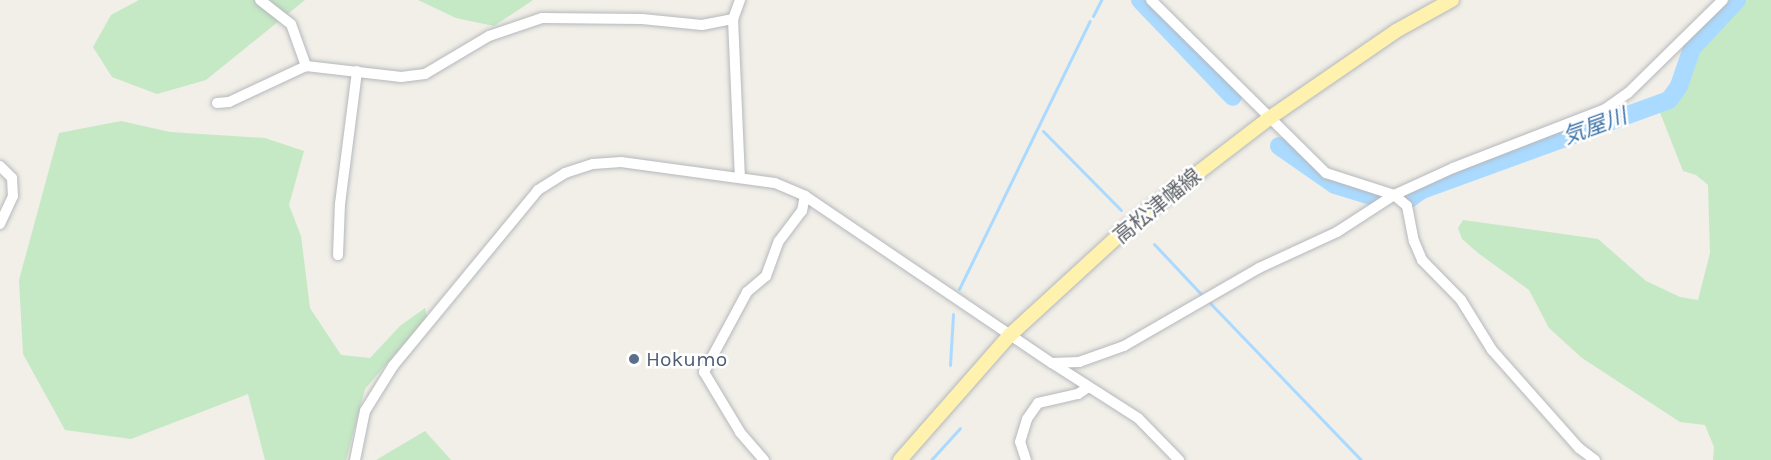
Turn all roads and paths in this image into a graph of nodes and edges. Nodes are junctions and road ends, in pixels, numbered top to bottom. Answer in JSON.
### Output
{"nodes":[{"id":1,"x":260,"y":0,"type":"edge"},
{"id":2,"x":740,"y":0,"type":"edge"},
{"id":3,"x":1151,"y":0,"type":"edge"},
{"id":4,"x":1452,"y":0,"type":"edge"},
{"id":5,"x":1723,"y":0,"type":"edge"},
{"id":6,"x":733,"y":18,"type":"junction"},
{"id":7,"x":306,"y":66,"type":"junction"},
{"id":8,"x":357,"y":70,"type":"junction"},
{"id":9,"x":217,"y":103,"type":"dead end"},
{"id":10,"x":1268,"y":119,"type":"junction"},
{"id":11,"x":0,"y":166,"type":"edge"},
{"id":12,"x":740,"y":178,"type":"junction"},
{"id":13,"x":1394,"y":195,"type":"junction"},
{"id":14,"x":805,"y":196,"type":"junction"},
{"id":15,"x":0,"y":224,"type":"edge"},
{"id":16,"x":338,"y":255,"type":"dead end"},
{"id":17,"x":1010,"y":335,"type":"junction"},
{"id":18,"x":1052,"y":363,"type":"junction"},
{"id":19,"x":1087,"y":388,"type":"junction"},
{"id":20,"x":1579,"y":454,"type":"edge"},
{"id":21,"x":355,"y":460,"type":"edge"},
{"id":22,"x":764,"y":460,"type":"edge"},
{"id":23,"x":900,"y":460,"type":"edge"},
{"id":24,"x":1026,"y":460,"type":"edge"},
{"id":25,"x":1179,"y":460,"type":"edge"},
{"id":26,"x":1595,"y":460,"type":"edge"}],
"edges":[{"from":1,"to":7,"type":"street"},
{"from":2,"to":6,"type":"street"},
{"from":3,"to":10,"type":"street"},
{"from":4,"to":10,"type":"main road","name":"高松津幡線"},
{"from":5,"to":13,"type":"street"},
{"from":6,"to":8,"type":"street"},
{"from":6,"to":12,"type":"street"},
{"from":7,"to":8,"type":"street"},
{"from":7,"to":9,"type":"street"},
{"from":8,"to":16,"type":"street"},
{"from":10,"to":13,"type":"street"},
{"from":10,"to":17,"type":"main road","name":"高松津幡線"},
{"from":11,"to":15,"type":"street"},
{"from":12,"to":14,"type":"street"},
{"from":12,"to":21,"type":"street"},
{"from":13,"to":18,"type":"street"},
{"from":13,"to":20,"type":"street"},
{"from":14,"to":17,"type":"street"},
{"from":14,"to":22,"type":"street"},
{"from":17,"to":18,"type":"street"},
{"from":17,"to":23,"type":"main road","name":"高松津幡線"},
{"from":18,"to":19,"type":"street"},
{"from":19,"to":24,"type":"street"},
{"from":19,"to":25,"type":"street"},
{"from":20,"to":26,"type":"street"}]}
